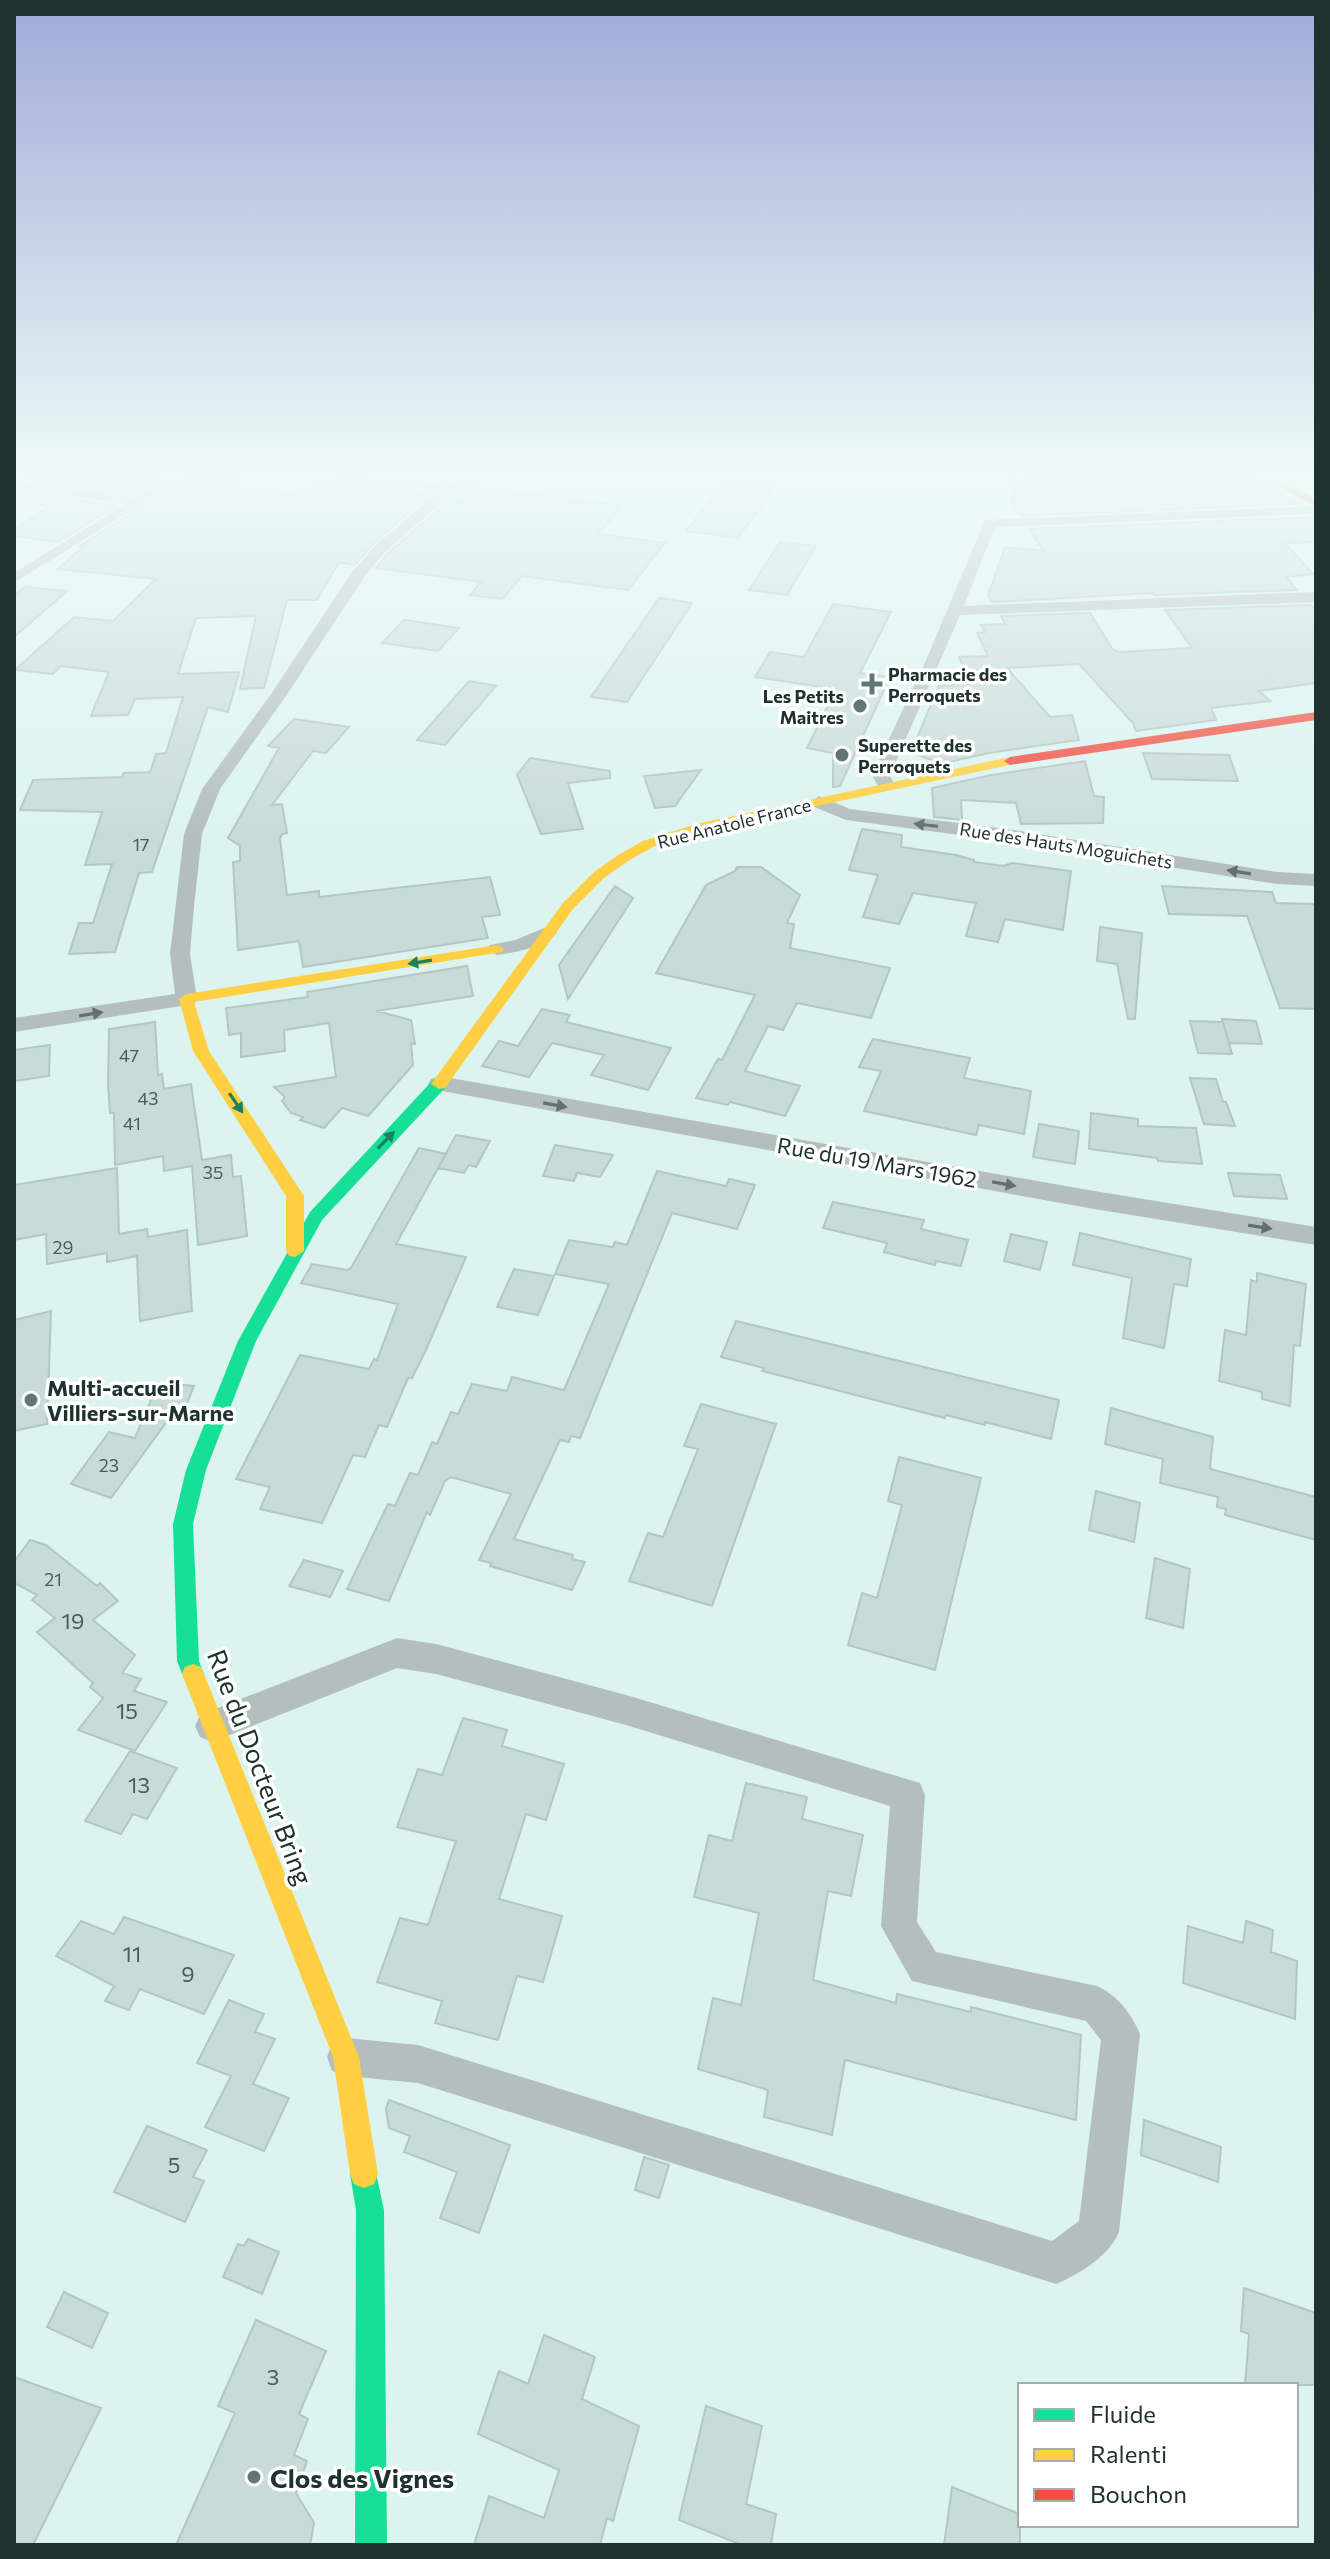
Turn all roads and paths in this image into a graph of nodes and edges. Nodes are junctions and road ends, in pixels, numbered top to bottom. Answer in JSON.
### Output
{"nodes":[{"id":1,"x":342,"y":598,"type":"edge"},
{"id":2,"x":958,"y":598,"type":"edge"},
{"id":3,"x":1279,"y":598,"type":"edge"},
{"id":4,"x":953,"y":611,"type":"junction"},
{"id":5,"x":1316,"y":716,"type":"edge"},
{"id":6,"x":886,"y":786,"type":"junction"},
{"id":7,"x":819,"y":802,"type":"junction"},
{"id":8,"x":1316,"y":880,"type":"edge"},
{"id":9,"x":547,"y":933,"type":"junction"},
{"id":10,"x":497,"y":949,"type":"junction"},
{"id":11,"x":525,"y":969,"type":"junction"},
{"id":12,"x":186,"y":999,"type":"junction"},
{"id":13,"x":14,"y":1025,"type":"edge"},
{"id":14,"x":439,"y":1084,"type":"junction"},
{"id":15,"x":333,"y":1195,"type":"junction"},
{"id":16,"x":295,"y":1196,"type":"junction"},
{"id":17,"x":1316,"y":1236,"type":"edge"},
{"id":18,"x":295,"y":1251,"type":"junction"},
{"id":19,"x":212,"y":1726,"type":"junction"},
{"id":20,"x":346,"y":2057,"type":"junction"},
{"id":21,"x":371,"y":2545,"type":"edge"}],
"edges":[{"from":1,"to":12,"type":"street"},
{"from":2,"to":4,"type":"street"},
{"from":3,"to":4,"type":"street"},
{"from":4,"to":6,"type":"street"},
{"from":5,"to":6,"type":"street","name":"Rue Anatole France"},
{"from":6,"to":7,"type":"street","name":"Rue Anatole France"},
{"from":8,"to":7,"type":"street","name":"Rue des Hauts Moguichets","one_way":true},
{"from":7,"to":9,"type":"street","name":"Rue Anatole France"},
{"from":9,"to":10,"type":"street","name":"Rue Anatole France"},
{"from":9,"to":11,"type":"street"},
{"from":10,"to":11,"type":"street"},
{"from":10,"to":12,"type":"street","name":"Rue Anatole France","one_way":true},
{"from":11,"to":14,"type":"street"},
{"from":13,"to":12,"type":"street","one_way":true},
{"from":12,"to":16,"type":"street","name":"Rue du Docteur Bring","one_way":true},
{"from":15,"to":14,"type":"street","one_way":true},
{"from":14,"to":17,"type":"street","name":"Rue du 19 Mars 1962","one_way":true},
{"from":15,"to":16,"type":"street"},
{"from":15,"to":18,"type":"street"},
{"from":16,"to":18,"type":"street","name":"Rue du Docteur Bring"},
{"from":18,"to":19,"type":"street","name":"Rue du Docteur Bring"},
{"from":19,"to":20,"type":"street","name":"Rue du Docteur Bring"},
{"from":19,"to":20,"type":"street"},
{"from":20,"to":21,"type":"street","name":"Rue du Docteur Bring"}]}
